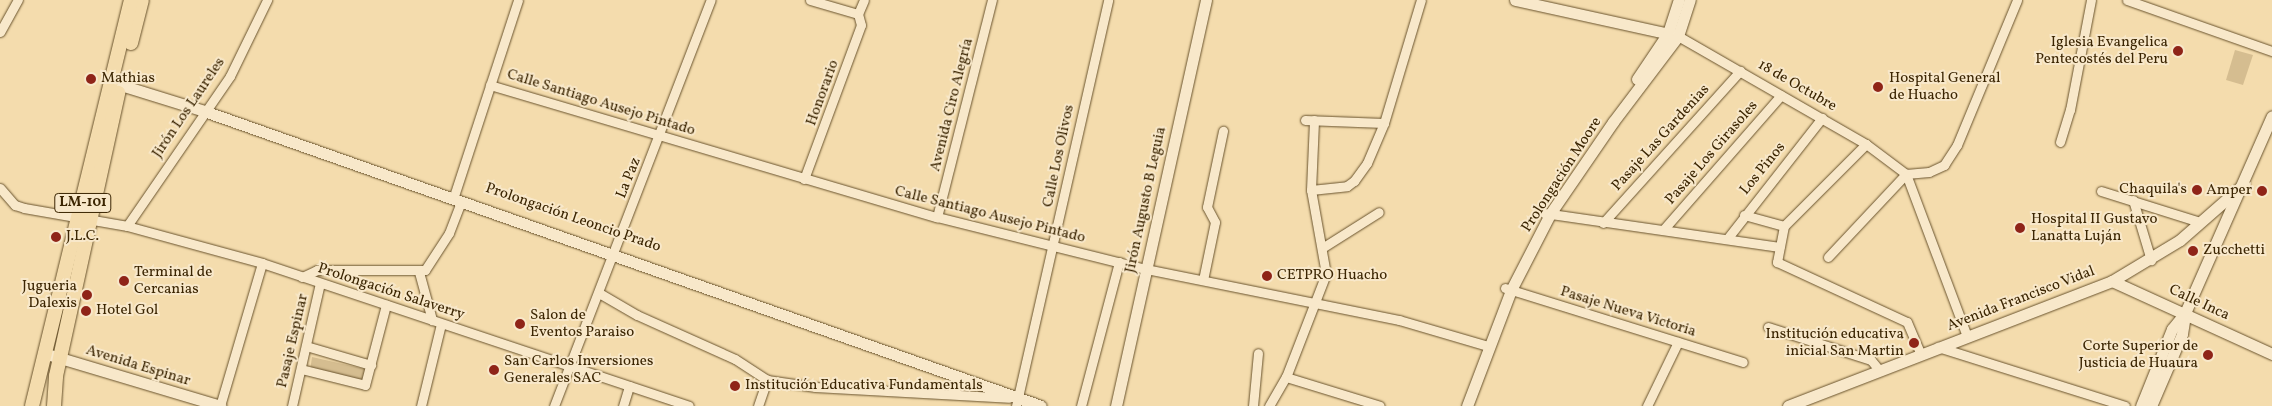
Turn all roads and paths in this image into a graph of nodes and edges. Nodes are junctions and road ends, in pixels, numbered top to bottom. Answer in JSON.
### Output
{"nodes":[{"id":1,"x":18,"y":0,"type":"edge"},
{"id":2,"x":132,"y":0,"type":"edge"},
{"id":3,"x":142,"y":0,"type":"edge"},
{"id":4,"x":266,"y":0,"type":"edge"},
{"id":5,"x":518,"y":0,"type":"edge"},
{"id":6,"x":711,"y":0,"type":"edge"},
{"id":7,"x":810,"y":0,"type":"edge"},
{"id":8,"x":864,"y":0,"type":"edge"},
{"id":9,"x":992,"y":0,"type":"edge"},
{"id":10,"x":1108,"y":0,"type":"edge"},
{"id":11,"x":1206,"y":0,"type":"edge"},
{"id":12,"x":1421,"y":0,"type":"edge"},
{"id":13,"x":1515,"y":0,"type":"edge"},
{"id":14,"x":1679,"y":0,"type":"edge"},
{"id":15,"x":1690,"y":0,"type":"edge"},
{"id":16,"x":2017,"y":0,"type":"edge"},
{"id":17,"x":2091,"y":0,"type":"edge"},
{"id":18,"x":2128,"y":0,"type":"edge"},
{"id":19,"x":858,"y":14,"type":"junction"},
{"id":20,"x":0,"y":32,"type":"edge"},
{"id":21,"x":1673,"y":34,"type":"junction"},
{"id":22,"x":2272,"y":51,"type":"edge"},
{"id":23,"x":1740,"y":71,"type":"junction"},
{"id":24,"x":116,"y":80,"type":"junction"},
{"id":25,"x":490,"y":85,"type":"junction"},
{"id":26,"x":1781,"y":95,"type":"junction"},
{"id":27,"x":206,"y":109,"type":"junction"},
{"id":28,"x":2272,"y":116,"type":"edge"},
{"id":29,"x":1822,"y":118,"type":"junction"},
{"id":30,"x":1384,"y":123,"type":"junction"},
{"id":31,"x":1224,"y":132,"type":"dead end"},
{"id":32,"x":661,"y":135,"type":"junction"},
{"id":33,"x":2060,"y":142,"type":"dead end"},
{"id":34,"x":1866,"y":144,"type":"junction"},
{"id":35,"x":1906,"y":174,"type":"junction"},
{"id":36,"x":804,"y":180,"type":"junction"},
{"id":37,"x":2244,"y":184,"type":"junction"},
{"id":38,"x":0,"y":188,"type":"edge"},
{"id":39,"x":1311,"y":190,"type":"junction"},
{"id":40,"x":2101,"y":190,"type":"dead end"},
{"id":41,"x":456,"y":197,"type":"junction"},
{"id":42,"x":2133,"y":200,"type":"junction"},
{"id":43,"x":1378,"y":212,"type":"dead end"},
{"id":44,"x":1547,"y":214,"type":"junction"},
{"id":45,"x":1744,"y":215,"type":"junction"},
{"id":46,"x":937,"y":217,"type":"junction"},
{"id":47,"x":86,"y":219,"type":"junction"},
{"id":48,"x":2200,"y":222,"type":"junction"},
{"id":49,"x":1604,"y":223,"type":"junction"},
{"id":50,"x":127,"y":226,"type":"junction"},
{"id":51,"x":1784,"y":226,"type":"junction"},
{"id":52,"x":1663,"y":230,"type":"junction"},
{"id":53,"x":1726,"y":238,"type":"junction"},
{"id":54,"x":1054,"y":246,"type":"junction"},
{"id":55,"x":1780,"y":247,"type":"junction"},
{"id":56,"x":1322,"y":248,"type":"junction"},
{"id":57,"x":614,"y":252,"type":"junction"},
{"id":58,"x":1828,"y":257,"type":"dead end"},
{"id":59,"x":2152,"y":260,"type":"junction"},
{"id":60,"x":1119,"y":262,"type":"junction"},
{"id":61,"x":262,"y":263,"type":"junction"},
{"id":62,"x":1146,"y":269,"type":"junction"},
{"id":63,"x":420,"y":272,"type":"junction"},
{"id":64,"x":302,"y":277,"type":"junction"},
{"id":65,"x":1203,"y":280,"type":"junction"},
{"id":66,"x":2112,"y":280,"type":"junction"},
{"id":67,"x":320,"y":283,"type":"junction"},
{"id":68,"x":1508,"y":289,"type":"junction"},
{"id":69,"x":599,"y":293,"type":"junction"},
{"id":70,"x":1314,"y":300,"type":"junction"},
{"id":71,"x":386,"y":305,"type":"junction"},
{"id":72,"x":2185,"y":313,"type":"junction"},
{"id":73,"x":432,"y":320,"type":"junction"},
{"id":74,"x":442,"y":324,"type":"junction"},
{"id":75,"x":1768,"y":327,"type":"dead end"},
{"id":76,"x":1967,"y":336,"type":"junction"},
{"id":77,"x":1678,"y":342,"type":"junction"},
{"id":78,"x":306,"y":346,"type":"junction"},
{"id":79,"x":1485,"y":346,"type":"junction"},
{"id":80,"x":1938,"y":347,"type":"junction"},
{"id":81,"x":1258,"y":353,"type":"dead end"},
{"id":82,"x":1920,"y":353,"type":"junction"},
{"id":83,"x":2272,"y":354,"type":"edge"},
{"id":84,"x":54,"y":356,"type":"junction"},
{"id":85,"x":1743,"y":362,"type":"dead end"},
{"id":86,"x":371,"y":365,"type":"junction"},
{"id":87,"x":568,"y":366,"type":"junction"},
{"id":88,"x":301,"y":369,"type":"junction"},
{"id":89,"x":1879,"y":370,"type":"junction"},
{"id":90,"x":1286,"y":376,"type":"junction"},
{"id":91,"x":767,"y":380,"type":"junction"},
{"id":92,"x":629,"y":386,"type":"junction"},
{"id":93,"x":1017,"y":402,"type":"edge"},
{"id":94,"x":684,"y":405,"type":"edge"},
{"id":95,"x":32,"y":406,"type":"edge"},
{"id":96,"x":54,"y":406,"type":"edge"},
{"id":97,"x":220,"y":406,"type":"edge"},
{"id":98,"x":292,"y":406,"type":"edge"},
{"id":99,"x":421,"y":406,"type":"edge"},
{"id":100,"x":554,"y":406,"type":"edge"},
{"id":101,"x":623,"y":406,"type":"edge"},
{"id":102,"x":758,"y":406,"type":"edge"},
{"id":103,"x":1041,"y":406,"type":"edge"},
{"id":104,"x":1081,"y":406,"type":"edge"},
{"id":105,"x":1116,"y":406,"type":"edge"},
{"id":106,"x":1253,"y":406,"type":"edge"},
{"id":107,"x":1269,"y":406,"type":"edge"},
{"id":108,"x":1380,"y":406,"type":"edge"},
{"id":109,"x":1460,"y":406,"type":"edge"},
{"id":110,"x":1467,"y":406,"type":"edge"},
{"id":111,"x":1647,"y":406,"type":"edge"},
{"id":112,"x":1788,"y":406,"type":"edge"},
{"id":113,"x":2125,"y":406,"type":"edge"},
{"id":114,"x":2141,"y":406,"type":"edge"},
{"id":115,"x":2151,"y":406,"type":"edge"}],
"edges":[{"from":1,"to":20,"type":"street"},
{"from":2,"to":24,"type":"main road","number":"LM-101"},
{"from":3,"to":24,"type":"main road","number":"LM-101"},
{"from":4,"to":27,"type":"street","name":"Jirón Los Laureles"},
{"from":5,"to":25,"type":"street"},
{"from":6,"to":32,"type":"street","name":"La Paz"},
{"from":7,"to":19,"type":"street"},
{"from":8,"to":19,"type":"street","name":"Honorario"},
{"from":9,"to":46,"type":"street","name":"Avenida Ciro Alegría"},
{"from":10,"to":54,"type":"street","name":"Calle Los Olivos"},
{"from":11,"to":62,"type":"street","name":"Jirón Augusto B Leguia"},
{"from":12,"to":30,"type":"street"},
{"from":13,"to":21,"type":"street"},
{"from":14,"to":21,"type":"street","name":"Prolongación Moore"},
{"from":15,"to":21,"type":"street","name":"Prolongación Moore"},
{"from":16,"to":35,"type":"street"},
{"from":17,"to":33,"type":"street"},
{"from":18,"to":22,"type":"street"},
{"from":19,"to":36,"type":"street","name":"Honorario"},
{"from":21,"to":23,"type":"street","name":"18 de Octubre"},
{"from":21,"to":44,"type":"street","name":"Prolongación Moore"},
{"from":23,"to":26,"type":"street","name":"18 de Octubre"},
{"from":23,"to":49,"type":"street","name":"Pasaje Las Gardenias"},
{"from":24,"to":27,"type":"street","name":"Prolongación Leoncio Prado"},
{"from":24,"to":47,"type":"main road","number":"LM-101"},
{"from":25,"to":32,"type":"street","name":"Calle Santiago Ausejo Pintado"},
{"from":25,"to":41,"type":"street"},
{"from":26,"to":29,"type":"street","name":"18 de Octubre"},
{"from":26,"to":52,"type":"street","name":"Pasaje Los Girasoles"},
{"from":27,"to":41,"type":"street","name":"Prolongación Leoncio Prado"},
{"from":27,"to":50,"type":"street","name":"Jirón Los Laureles"},
{"from":28,"to":37,"type":"street"},
{"from":29,"to":34,"type":"street","name":"18 de Octubre"},
{"from":29,"to":45,"type":"street","name":"Los Pinos"},
{"from":30,"to":39,"type":"street"},
{"from":30,"to":39,"type":"street"},
{"from":31,"to":65,"type":"street"},
{"from":32,"to":36,"type":"street","name":"Calle Santiago Ausejo Pintado"},
{"from":32,"to":57,"type":"street","name":"La Paz"},
{"from":34,"to":35,"type":"street","name":"18 de Octubre"},
{"from":34,"to":51,"type":"street"},
{"from":35,"to":58,"type":"street"},
{"from":35,"to":76,"type":"street"},
{"from":36,"to":46,"type":"street","name":"Calle Santiago Ausejo Pintado"},
{"from":37,"to":48,"type":"street","name":"Avenida Francisco Vidal"},
{"from":37,"to":72,"type":"street"},
{"from":38,"to":47,"type":"street","name":"Prolongación Salaverry"},
{"from":39,"to":56,"type":"street"},
{"from":40,"to":42,"type":"street"},
{"from":41,"to":57,"type":"street","name":"Prolongación Leoncio Prado"},
{"from":41,"to":63,"type":"street"},
{"from":42,"to":48,"type":"street"},
{"from":42,"to":59,"type":"street"},
{"from":43,"to":56,"type":"street"},
{"from":44,"to":49,"type":"street"},
{"from":44,"to":68,"type":"street","name":"Prolongación Moore"},
{"from":45,"to":51,"type":"street"},
{"from":45,"to":53,"type":"street","name":"Los Pinos"},
{"from":46,"to":54,"type":"street","name":"Calle Santiago Ausejo Pintado"},
{"from":47,"to":50,"type":"street","name":"Prolongación Salaverry"},
{"from":47,"to":84,"type":"main road","number":"LM-101"},
{"from":48,"to":59,"type":"street","name":"Avenida Francisco Vidal"},
{"from":49,"to":52,"type":"street"},
{"from":50,"to":61,"type":"street","name":"Prolongación Salaverry"},
{"from":51,"to":55,"type":"street"},
{"from":52,"to":53,"type":"street"},
{"from":53,"to":55,"type":"street"},
{"from":54,"to":60,"type":"street","name":"Calle Santiago Ausejo Pintado"},
{"from":54,"to":93,"type":"street","name":"Calle Los Olivos"},
{"from":55,"to":82,"type":"street"},
{"from":56,"to":70,"type":"street"},
{"from":57,"to":69,"type":"street","name":"La Paz"},
{"from":57,"to":93,"type":"street","name":"Prolongación Leoncio Prado"},
{"from":59,"to":66,"type":"street","name":"Avenida Francisco Vidal"},
{"from":60,"to":62,"type":"street","name":"Calle Santiago Ausejo Pintado"},
{"from":60,"to":104,"type":"street"},
{"from":61,"to":64,"type":"street","name":"Prolongación Salaverry"},
{"from":61,"to":97,"type":"street"},
{"from":62,"to":65,"type":"street","name":"Calle Santiago Ausejo Pintado"},
{"from":62,"to":105,"type":"street","name":"Jirón Augusto B Leguia"},
{"from":63,"to":64,"type":"street"},
{"from":63,"to":73,"type":"street"},
{"from":64,"to":67,"type":"street","name":"Prolongación Salaverry"},
{"from":65,"to":70,"type":"street","name":"Calle Santiago Ausejo Pintado"},
{"from":66,"to":72,"type":"street","name":"Calle Inca"},
{"from":66,"to":76,"type":"street","name":"Avenida Francisco Vidal"},
{"from":67,"to":71,"type":"street","name":"Prolongación Salaverry"},
{"from":67,"to":78,"type":"street","name":"Pasaje Espinar"},
{"from":68,"to":77,"type":"street","name":"Pasaje Nueva Victoria"},
{"from":68,"to":79,"type":"street","name":"Prolongación Moore"},
{"from":69,"to":87,"type":"street","name":"La Paz"},
{"from":69,"to":91,"type":"street","name":"Prolongación Leoncio Prado"},
{"from":70,"to":79,"type":"street","name":"Calle Santiago Ausejo Pintado"},
{"from":70,"to":90,"type":"street"},
{"from":71,"to":73,"type":"street","name":"Prolongación Salaverry"},
{"from":71,"to":86,"type":"street"},
{"from":72,"to":83,"type":"street","name":"Calle Inca"},
{"from":72,"to":114,"type":"street"},
{"from":72,"to":115,"type":"street"},
{"from":73,"to":74,"type":"street","name":"Prolongación Salaverry"},
{"from":74,"to":87,"type":"street","name":"Prolongación Salaverry"},
{"from":74,"to":99,"type":"street"},
{"from":75,"to":89,"type":"street"},
{"from":76,"to":80,"type":"street","name":"Avenida Francisco Vidal"},
{"from":77,"to":85,"type":"street","name":"Pasaje Nueva Victoria"},
{"from":77,"to":111,"type":"street"},
{"from":78,"to":86,"type":"street"},
{"from":78,"to":88,"type":"street","name":"Pasaje Espinar"},
{"from":79,"to":109,"type":"street","name":"Prolongación Moore"},
{"from":79,"to":110,"type":"street","name":"Prolongación Moore"},
{"from":80,"to":82,"type":"street","name":"Avenida Francisco Vidal"},
{"from":80,"to":113,"type":"street"},
{"from":81,"to":106,"type":"street"},
{"from":82,"to":89,"type":"street","name":"Avenida Francisco Vidal"},
{"from":84,"to":95,"type":"main road","number":"LM-101"},
{"from":84,"to":96,"type":"main road","number":"LM-101"},
{"from":84,"to":97,"type":"street","name":"Avenida Espinar"},
{"from":86,"to":88,"type":"street"},
{"from":87,"to":92,"type":"street","name":"Prolongación Salaverry"},
{"from":87,"to":100,"type":"street","name":"La Paz"},
{"from":88,"to":98,"type":"street","name":"Pasaje Espinar"},
{"from":89,"to":112,"type":"street","name":"Avenida Francisco Vidal"},
{"from":90,"to":107,"type":"street"},
{"from":90,"to":108,"type":"street"},
{"from":91,"to":93,"type":"street","name":"Prolongación Leoncio Prado"},
{"from":91,"to":102,"type":"street"},
{"from":92,"to":94,"type":"street","name":"Prolongación Salaverry"},
{"from":92,"to":101,"type":"street"},
{"from":93,"to":103,"type":"street","name":"Prolongación Leoncio Prado"}]}
